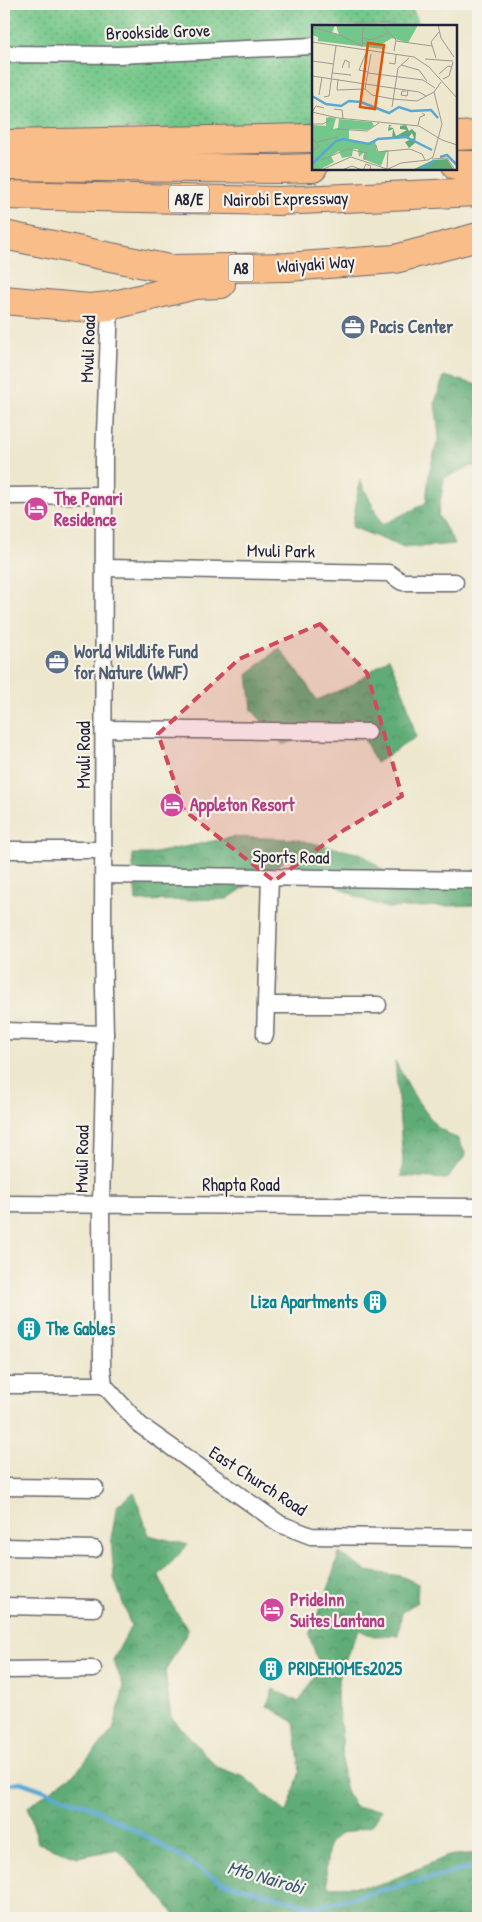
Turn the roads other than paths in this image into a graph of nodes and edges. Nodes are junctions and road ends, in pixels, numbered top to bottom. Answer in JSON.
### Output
{"nodes":[{"id":1,"x":312,"y":46,"type":"edge"},
{"id":2,"x":4,"y":54,"type":"edge"},
{"id":3,"x":457,"y":136,"type":"edge"},
{"id":4,"x":478,"y":136,"type":"edge"},
{"id":5,"x":312,"y":138,"type":"edge"},
{"id":6,"x":4,"y":144,"type":"edge"},
{"id":7,"x":457,"y":165,"type":"edge"},
{"id":8,"x":478,"y":165,"type":"edge"},
{"id":9,"x":4,"y":166,"type":"edge"},
{"id":10,"x":312,"y":168,"type":"edge"},
{"id":11,"x":478,"y":192,"type":"edge"},
{"id":12,"x":4,"y":194,"type":"edge"},
{"id":13,"x":4,"y":234,"type":"edge"},
{"id":14,"x":478,"y":237,"type":"edge"},
{"id":15,"x":478,"y":254,"type":"edge"},
{"id":16,"x":4,"y":300,"type":"edge"},
{"id":17,"x":110,"y":306,"type":"junction"},
{"id":18,"x":104,"y":495,"type":"junction"},
{"id":19,"x":4,"y":496,"type":"edge"},
{"id":20,"x":104,"y":568,"type":"junction"},
{"id":21,"x":455,"y":582,"type":"dead end"},
{"id":22,"x":104,"y":728,"type":"junction"},
{"id":23,"x":368,"y":732,"type":"dead end"},
{"id":24,"x":4,"y":850,"type":"edge"},
{"id":25,"x":104,"y":850,"type":"junction"},
{"id":26,"x":104,"y":875,"type":"junction"},
{"id":27,"x":270,"y":877,"type":"junction"},
{"id":28,"x":478,"y":880,"type":"edge"},
{"id":29,"x":266,"y":1005,"type":"junction"},
{"id":30,"x":378,"y":1006,"type":"dead end"},
{"id":31,"x":4,"y":1031,"type":"edge"},
{"id":32,"x":105,"y":1034,"type":"junction"},
{"id":33,"x":265,"y":1035,"type":"dead end"},
{"id":34,"x":4,"y":1204,"type":"edge"},
{"id":35,"x":101,"y":1204,"type":"junction"},
{"id":36,"x":478,"y":1207,"type":"edge"},
{"id":37,"x":4,"y":1385,"type":"edge"},
{"id":38,"x":104,"y":1385,"type":"junction"},
{"id":39,"x":4,"y":1487,"type":"edge"},
{"id":40,"x":95,"y":1488,"type":"dead end"},
{"id":41,"x":478,"y":1538,"type":"edge"},
{"id":42,"x":4,"y":1547,"type":"edge"},
{"id":43,"x":94,"y":1549,"type":"dead end"},
{"id":44,"x":4,"y":1606,"type":"edge"},
{"id":45,"x":94,"y":1608,"type":"dead end"},
{"id":46,"x":93,"y":1669,"type":"dead end"},
{"id":47,"x":4,"y":1670,"type":"edge"}],
"edges":[{"from":1,"to":2,"type":"street","name":"Brookside Grove"},
{"from":3,"to":4,"type":"highway"},
{"from":5,"to":6,"type":"highway"},
{"from":7,"to":8,"type":"highway"},
{"from":9,"to":10,"type":"highway","name":"Nairobi Expressway","number":"A8/E"},
{"from":11,"to":12,"type":"highway","name":"Nairobi Expressway","number":"A8/E"},
{"from":13,"to":14,"type":"highway","name":"Waiyaki Way","number":"A8"},
{"from":15,"to":17,"type":"highway"},
{"from":16,"to":17,"type":"highway"},
{"from":17,"to":18,"type":"street","name":"Mvuli Road"},
{"from":18,"to":19,"type":"street"},
{"from":18,"to":20,"type":"street","name":"Mvuli Road"},
{"from":20,"to":21,"type":"street","name":"Mvuli Park"},
{"from":20,"to":22,"type":"street","name":"Mvuli Road"},
{"from":22,"to":23,"type":"street"},
{"from":22,"to":25,"type":"street","name":"Mvuli Road"},
{"from":24,"to":25,"type":"street"},
{"from":25,"to":26,"type":"street","name":"Mvuli Road"},
{"from":26,"to":27,"type":"street","name":"Sports Road"},
{"from":26,"to":32,"type":"street","name":"Mvuli Road"},
{"from":27,"to":28,"type":"street","name":"Sports Road"},
{"from":27,"to":29,"type":"street"},
{"from":29,"to":30,"type":"street"},
{"from":29,"to":33,"type":"street"},
{"from":31,"to":32,"type":"street"},
{"from":32,"to":35,"type":"street","name":"Mvuli Road"},
{"from":34,"to":35,"type":"street","name":"Rhapta Road"},
{"from":35,"to":36,"type":"street","name":"Rhapta Road"},
{"from":35,"to":38,"type":"street"},
{"from":37,"to":38,"type":"street"},
{"from":38,"to":41,"type":"street","name":"East Church Road"},
{"from":39,"to":40,"type":"street"},
{"from":42,"to":43,"type":"street"},
{"from":44,"to":45,"type":"street"},
{"from":46,"to":47,"type":"street"}]}
